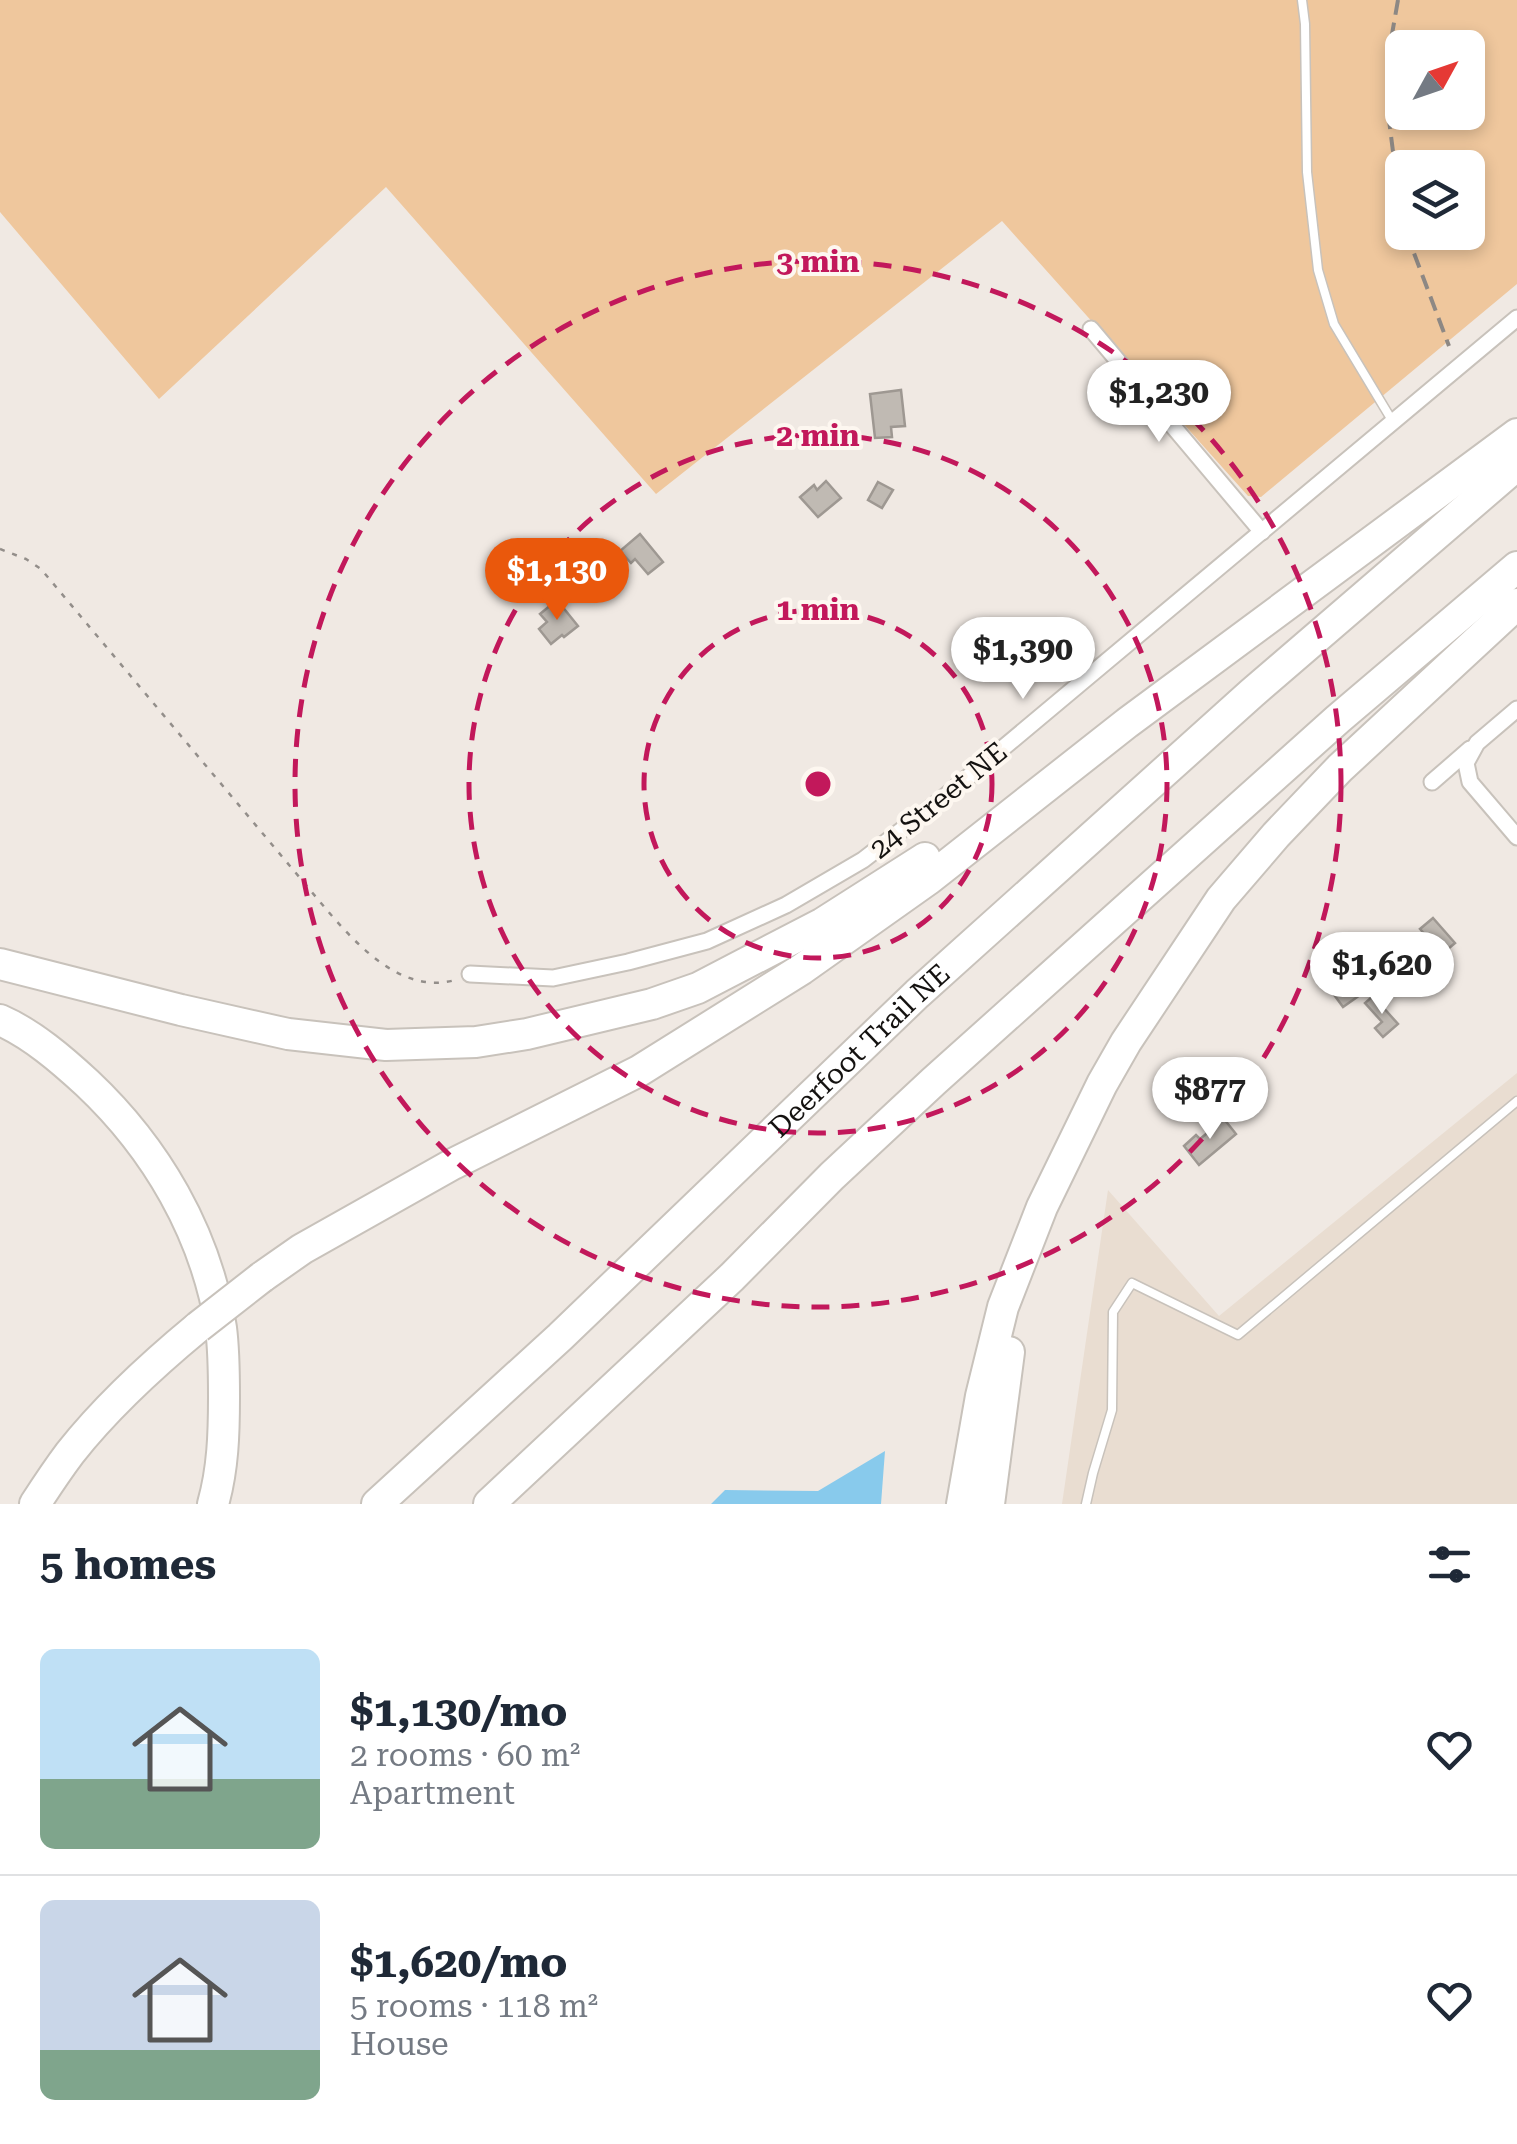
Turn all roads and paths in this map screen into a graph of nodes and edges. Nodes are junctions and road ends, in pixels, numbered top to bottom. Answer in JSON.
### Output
{"nodes":[{"id":1,"x":1302,"y":0,"type":"edge"},
{"id":2,"x":1517,"y":318,"type":"edge"},
{"id":3,"x":1090,"y":329,"type":"dead end"},
{"id":4,"x":1393,"y":422,"type":"junction"},
{"id":5,"x":1517,"y":434,"type":"edge"},
{"id":6,"x":1517,"y":465,"type":"edge"},
{"id":7,"x":1262,"y":532,"type":"junction"},
{"id":8,"x":0,"y":549,"type":"edge"},
{"id":9,"x":1517,"y":566,"type":"edge"},
{"id":10,"x":1517,"y":604,"type":"edge"},
{"id":11,"x":1517,"y":709,"type":"edge"},
{"id":12,"x":1127,"y":723,"type":"junction"},
{"id":13,"x":1475,"y":745,"type":"junction"},
{"id":14,"x":1432,"y":782,"type":"dead end"},
{"id":15,"x":1517,"y":837,"type":"edge"},
{"id":16,"x":0,"y":964,"type":"edge"},
{"id":17,"x":470,"y":974,"type":"joint"},
{"id":18,"x":0,"y":1020,"type":"edge"},
{"id":19,"x":1517,"y":1100,"type":"edge"},
{"id":20,"x":1042,"y":1207,"type":"junction"},
{"id":21,"x":34,"y":1504,"type":"edge"},
{"id":22,"x":213,"y":1504,"type":"edge"},
{"id":23,"x":377,"y":1504,"type":"edge"},
{"id":24,"x":489,"y":1504,"type":"edge"},
{"id":25,"x":962,"y":1504,"type":"edge"},
{"id":26,"x":988,"y":1504,"type":"edge"},
{"id":27,"x":1086,"y":1504,"type":"edge"}],
"edges":[{"from":1,"to":4,"type":"lane"},
{"from":2,"to":4,"type":"street","name":"24 Street NE"},
{"from":3,"to":7,"type":"street"},
{"from":4,"to":7,"type":"street","name":"24 Street NE"},
{"from":5,"to":12,"type":"highway"},
{"from":6,"to":23,"type":"highway","name":"Deerfoot Trail NE"},
{"from":7,"to":17,"type":"street","name":"24 Street NE"},
{"from":8,"to":17,"type":"path"},
{"from":9,"to":24,"type":"highway"},
{"from":10,"to":20,"type":"highway"},
{"from":11,"to":13,"type":"street"},
{"from":12,"to":16,"type":"highway"},
{"from":12,"to":21,"type":"highway","bridge":true},
{"from":13,"to":14,"type":"street"},
{"from":13,"to":15,"type":"street"},
{"from":18,"to":22,"type":"highway"},
{"from":19,"to":27,"type":"lane"},
{"from":20,"to":25,"type":"highway"},
{"from":20,"to":26,"type":"highway"}]}
